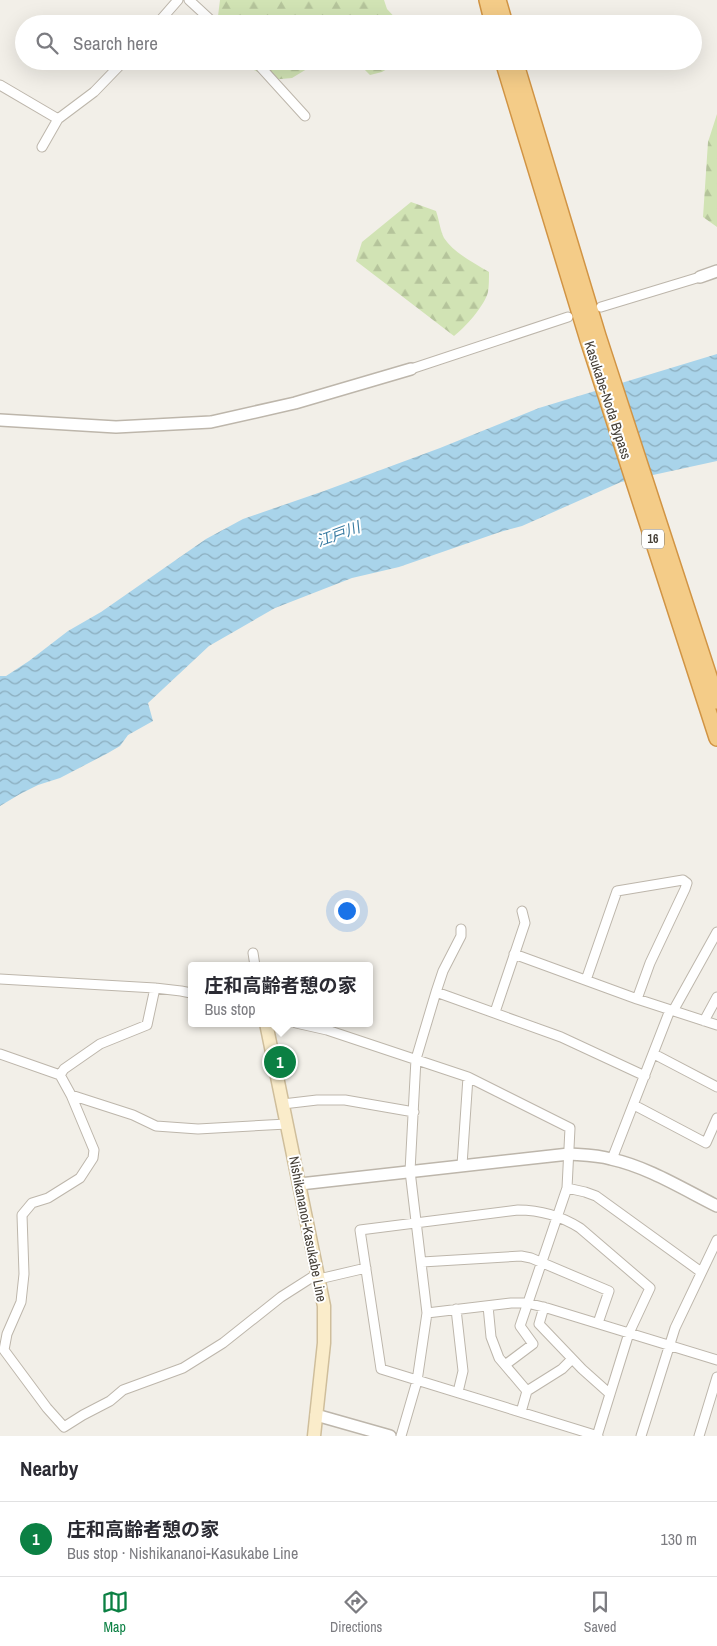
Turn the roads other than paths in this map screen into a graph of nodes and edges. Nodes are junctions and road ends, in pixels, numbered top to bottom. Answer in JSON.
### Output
{"nodes":[{"id":1,"x":178,"y":0,"type":"edge"},
{"id":2,"x":189,"y":0,"type":"edge"},
{"id":3,"x":487,"y":0,"type":"edge"},
{"id":4,"x":498,"y":0,"type":"edge"},
{"id":5,"x":165,"y":15,"type":"edge"},
{"id":6,"x":205,"y":15,"type":"edge"},
{"id":7,"x":491,"y":15,"type":"edge"},
{"id":8,"x":502,"y":15,"type":"edge"},
{"id":9,"x":115,"y":70,"type":"edge"},
{"id":10,"x":263,"y":70,"type":"edge"},
{"id":11,"x":506,"y":70,"type":"edge"},
{"id":12,"x":518,"y":70,"type":"edge"},
{"id":13,"x":0,"y":85,"type":"edge"},
{"id":14,"x":305,"y":116,"type":"dead end"},
{"id":15,"x":58,"y":119,"type":"junction"},
{"id":16,"x":42,"y":147,"type":"dead end"},
{"id":17,"x":717,"y":272,"type":"edge"},
{"id":18,"x":700,"y":277,"type":"joint"},
{"id":19,"x":601,"y":307,"type":"dead end"},
{"id":20,"x":568,"y":317,"type":"dead end"},
{"id":21,"x":593,"y":338,"type":"junction"},
{"id":22,"x":411,"y":369,"type":"joint"},
{"id":23,"x":0,"y":420,"type":"edge"},
{"id":24,"x":717,"y":701,"type":"edge"},
{"id":25,"x":717,"y":738,"type":"edge"},
{"id":26,"x":522,"y":911,"type":"dead end"},
{"id":27,"x":461,"y":929,"type":"dead end"},
{"id":28,"x":717,"y":932,"type":"edge"},
{"id":29,"x":253,"y":953,"type":"dead end"},
{"id":30,"x":514,"y":954,"type":"junction"},
{"id":31,"x":254,"y":962,"type":"edge"},
{"id":32,"x":0,"y":979,"type":"edge"},
{"id":33,"x":586,"y":980,"type":"junction"},
{"id":34,"x":155,"y":988,"type":"junction"},
{"id":35,"x":436,"y":992,"type":"junction"},
{"id":36,"x":188,"y":993,"type":"edge"},
{"id":37,"x":717,"y":997,"type":"edge"},
{"id":38,"x":637,"y":1000,"type":"junction"},
{"id":39,"x":672,"y":1011,"type":"junction"},
{"id":40,"x":496,"y":1012,"type":"junction"},
{"id":41,"x":704,"y":1021,"type":"junction"},
{"id":42,"x":717,"y":1025,"type":"edge"},
{"id":43,"x":267,"y":1027,"type":"edge"},
{"id":44,"x":314,"y":1027,"type":"edge"},
{"id":45,"x":0,"y":1054,"type":"edge"},
{"id":46,"x":654,"y":1054,"type":"junction"},
{"id":47,"x":416,"y":1059,"type":"junction"},
{"id":48,"x":60,"y":1075,"type":"junction"},
{"id":49,"x":645,"y":1076,"type":"junction"},
{"id":50,"x":468,"y":1077,"type":"junction"},
{"id":51,"x":717,"y":1087,"type":"edge"},
{"id":52,"x":71,"y":1095,"type":"junction"},
{"id":53,"x":283,"y":1104,"type":"junction"},
{"id":54,"x":634,"y":1105,"type":"junction"},
{"id":55,"x":414,"y":1112,"type":"junction"},
{"id":56,"x":717,"y":1118,"type":"edge"},
{"id":57,"x":287,"y":1124,"type":"junction"},
{"id":58,"x":569,"y":1154,"type":"junction"},
{"id":59,"x":612,"y":1159,"type":"junction"},
{"id":60,"x":462,"y":1165,"type":"junction"},
{"id":61,"x":410,"y":1171,"type":"junction"},
{"id":62,"x":300,"y":1184,"type":"junction"},
{"id":63,"x":567,"y":1188,"type":"junction"},
{"id":64,"x":717,"y":1206,"type":"edge"},
{"id":65,"x":557,"y":1217,"type":"junction"},
{"id":66,"x":416,"y":1223,"type":"junction"},
{"id":67,"x":717,"y":1240,"type":"edge"},
{"id":68,"x":542,"y":1261,"type":"junction"},
{"id":69,"x":422,"y":1262,"type":"junction"},
{"id":70,"x":366,"y":1268,"type":"junction"},
{"id":71,"x":701,"y":1272,"type":"junction"},
{"id":72,"x":318,"y":1276,"type":"junction"},
{"id":73,"x":526,"y":1303,"type":"junction"},
{"id":74,"x":488,"y":1306,"type":"junction"},
{"id":75,"x":544,"y":1307,"type":"junction"},
{"id":76,"x":456,"y":1310,"type":"junction"},
{"id":77,"x":427,"y":1313,"type":"junction"},
{"id":78,"x":598,"y":1323,"type":"junction"},
{"id":79,"x":628,"y":1333,"type":"junction"},
{"id":80,"x":669,"y":1345,"type":"junction"},
{"id":81,"x":572,"y":1359,"type":"junction"},
{"id":82,"x":717,"y":1360,"type":"edge"},
{"id":83,"x":505,"y":1365,"type":"junction"},
{"id":84,"x":717,"y":1377,"type":"edge"},
{"id":85,"x":417,"y":1381,"type":"junction"},
{"id":86,"x":527,"y":1391,"type":"junction"},
{"id":87,"x":458,"y":1392,"type":"junction"},
{"id":88,"x":610,"y":1394,"type":"junction"},
{"id":89,"x":521,"y":1412,"type":"junction"},
{"id":90,"x":316,"y":1414,"type":"junction"},
{"id":91,"x":314,"y":1436,"type":"edge"},
{"id":92,"x":390,"y":1436,"type":"edge"},
{"id":93,"x":401,"y":1436,"type":"edge"},
{"id":94,"x":597,"y":1436,"type":"edge"},
{"id":95,"x":642,"y":1436,"type":"edge"},
{"id":96,"x":699,"y":1436,"type":"edge"}],
"edges":[{"from":1,"to":5,"type":"street"},
{"from":2,"to":6,"type":"street"},
{"from":3,"to":7,"type":"highway"},
{"from":4,"to":8,"type":"highway"},
{"from":9,"to":15,"type":"street"},
{"from":10,"to":14,"type":"street"},
{"from":11,"to":21,"type":"highway","name":"Kasukabe-Noda Bypass","number":"16"},
{"from":12,"to":21,"type":"highway","name":"Kasukabe-Noda Bypass","number":"16"},
{"from":13,"to":15,"type":"street"},
{"from":15,"to":16,"type":"street"},
{"from":17,"to":18,"type":"street"},
{"from":18,"to":19,"type":"street"},
{"from":20,"to":22,"type":"street"},
{"from":21,"to":24,"type":"highway","name":"Kasukabe-Noda Bypass","number":"16"},
{"from":21,"to":25,"type":"highway","name":"Kasukabe-Noda Bypass","number":"16"},
{"from":22,"to":23,"type":"street"},
{"from":26,"to":30,"type":"street"},
{"from":27,"to":35,"type":"street"},
{"from":28,"to":39,"type":"street"},
{"from":29,"to":31,"type":"street"},
{"from":30,"to":33,"type":"street"},
{"from":30,"to":40,"type":"street"},
{"from":32,"to":34,"type":"street"},
{"from":33,"to":38,"type":"street"},
{"from":33,"to":38,"type":"street"},
{"from":34,"to":36,"type":"street"},
{"from":34,"to":48,"type":"street"},
{"from":35,"to":40,"type":"street"},
{"from":35,"to":47,"type":"street"},
{"from":37,"to":41,"type":"street"},
{"from":38,"to":39,"type":"street"},
{"from":39,"to":41,"type":"street"},
{"from":39,"to":46,"type":"street"},
{"from":40,"to":49,"type":"street"},
{"from":41,"to":42,"type":"street"},
{"from":43,"to":53,"type":"main road","name":"Nishikananoi-Kasukabe Line"},
{"from":44,"to":47,"type":"street"},
{"from":45,"to":48,"type":"street"},
{"from":46,"to":49,"type":"street"},
{"from":46,"to":51,"type":"street"},
{"from":47,"to":50,"type":"street"},
{"from":47,"to":55,"type":"street"},
{"from":48,"to":52,"type":"street"},
{"from":49,"to":54,"type":"street"},
{"from":50,"to":58,"type":"street"},
{"from":50,"to":60,"type":"street"},
{"from":52,"to":57,"type":"street"},
{"from":52,"to":72,"type":"street"},
{"from":53,"to":55,"type":"street"},
{"from":53,"to":57,"type":"main road","name":"Nishikananoi-Kasukabe Line"},
{"from":54,"to":56,"type":"street"},
{"from":54,"to":59,"type":"street"},
{"from":55,"to":61,"type":"street"},
{"from":57,"to":62,"type":"main road","name":"Nishikananoi-Kasukabe Line"},
{"from":58,"to":59,"type":"street"},
{"from":58,"to":60,"type":"street"},
{"from":58,"to":63,"type":"street"},
{"from":59,"to":64,"type":"street"},
{"from":60,"to":61,"type":"street"},
{"from":61,"to":62,"type":"street"},
{"from":61,"to":66,"type":"street"},
{"from":62,"to":72,"type":"main road","name":"Nishikananoi-Kasukabe Line"},
{"from":63,"to":65,"type":"street"},
{"from":63,"to":71,"type":"street"},
{"from":65,"to":66,"type":"street"},
{"from":65,"to":68,"type":"street"},
{"from":65,"to":79,"type":"street"},
{"from":66,"to":69,"type":"street"},
{"from":66,"to":70,"type":"street"},
{"from":67,"to":71,"type":"street"},
{"from":68,"to":69,"type":"street"},
{"from":68,"to":73,"type":"street"},
{"from":68,"to":78,"type":"street"},
{"from":69,"to":77,"type":"street"},
{"from":70,"to":72,"type":"street"},
{"from":70,"to":85,"type":"street"},
{"from":71,"to":80,"type":"street"},
{"from":72,"to":90,"type":"main road","name":"Nishikananoi-Kasukabe Line"},
{"from":73,"to":74,"type":"street"},
{"from":73,"to":75,"type":"street"},
{"from":73,"to":83,"type":"street"},
{"from":74,"to":76,"type":"street"},
{"from":74,"to":83,"type":"street"},
{"from":75,"to":78,"type":"street"},
{"from":75,"to":81,"type":"street"},
{"from":76,"to":77,"type":"street"},
{"from":76,"to":87,"type":"street"},
{"from":77,"to":85,"type":"street"},
{"from":78,"to":79,"type":"street"},
{"from":79,"to":80,"type":"street"},
{"from":79,"to":88,"type":"street"},
{"from":80,"to":82,"type":"street"},
{"from":80,"to":95,"type":"street"},
{"from":81,"to":86,"type":"street"},
{"from":81,"to":88,"type":"street"},
{"from":83,"to":86,"type":"street"},
{"from":84,"to":96,"type":"street"},
{"from":85,"to":87,"type":"street"},
{"from":85,"to":93,"type":"street"},
{"from":86,"to":89,"type":"street"},
{"from":87,"to":89,"type":"street"},
{"from":88,"to":94,"type":"street"},
{"from":89,"to":94,"type":"street"},
{"from":90,"to":91,"type":"main road","name":"Nishikananoi-Kasukabe Line"},
{"from":90,"to":92,"type":"street"}]}
